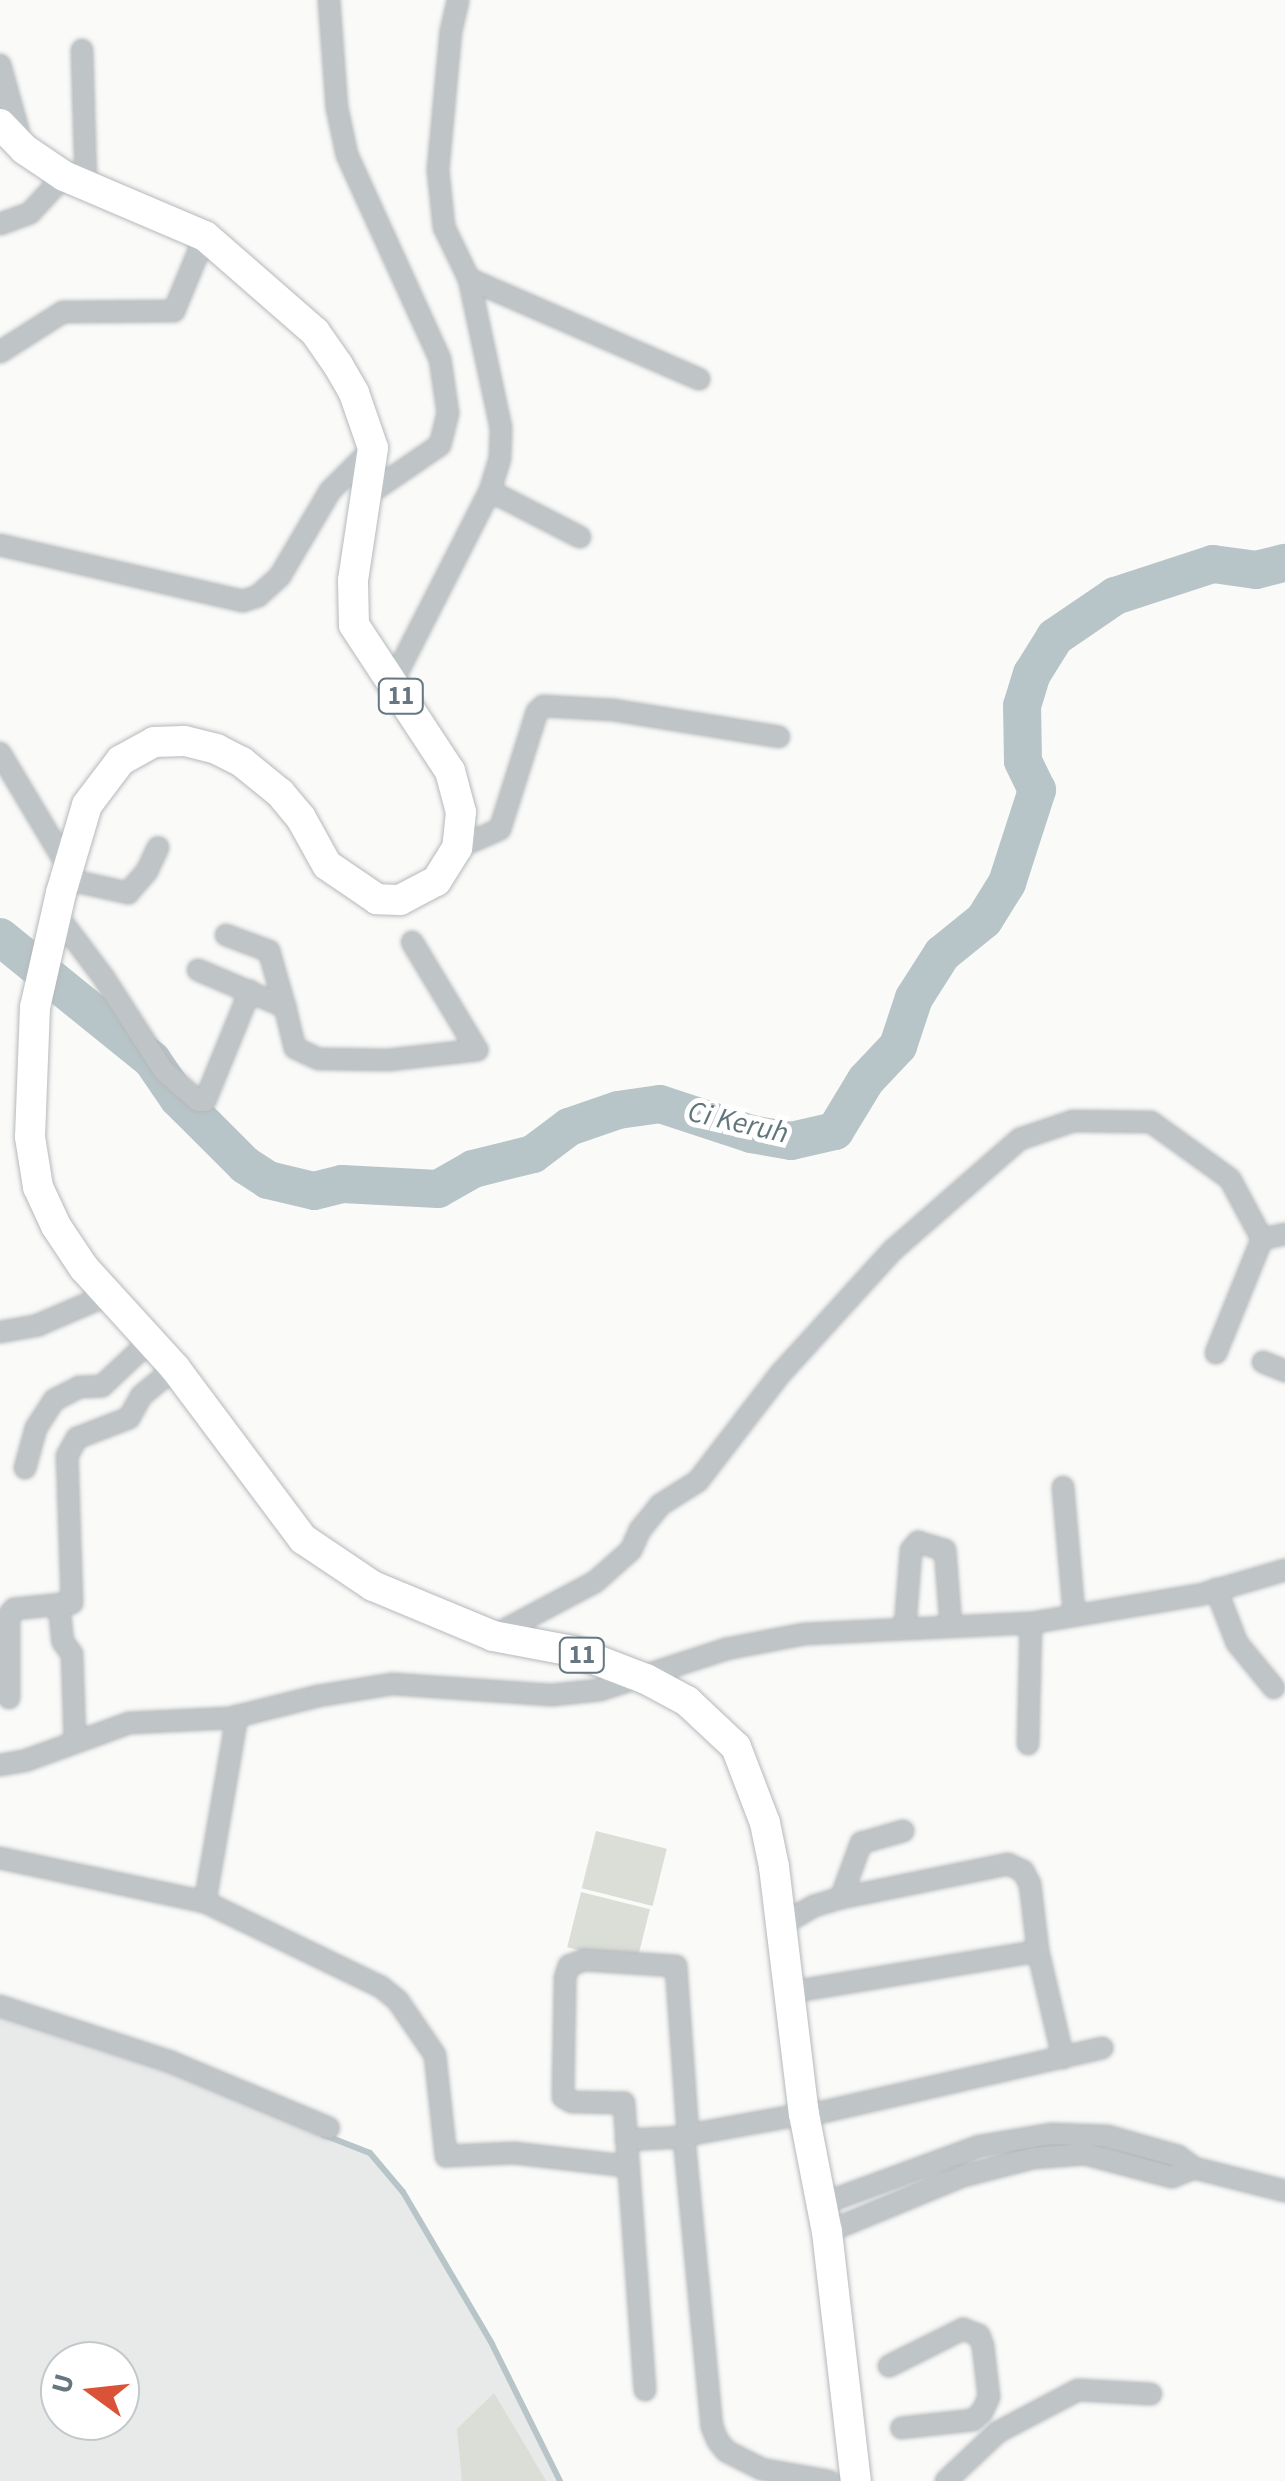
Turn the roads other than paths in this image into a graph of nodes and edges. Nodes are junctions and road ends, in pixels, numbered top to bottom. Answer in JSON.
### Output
{"nodes":[{"id":1,"x":329,"y":0,"type":"edge"},
{"id":2,"x":458,"y":0,"type":"edge"},
{"id":3,"x":82,"y":50,"type":"dead end"},
{"id":4,"x":0,"y":65,"type":"edge"},
{"id":5,"x":0,"y":124,"type":"edge"},
{"id":6,"x":24,"y":149,"type":"junction"},
{"id":7,"x":75,"y":181,"type":"junction"},
{"id":8,"x":0,"y":224,"type":"edge"},
{"id":9,"x":205,"y":236,"type":"junction"},
{"id":10,"x":469,"y":279,"type":"junction"},
{"id":11,"x":0,"y":352,"type":"edge"},
{"id":12,"x":699,"y":379,"type":"dead end"},
{"id":13,"x":374,"y":448,"type":"junction"},
{"id":14,"x":490,"y":490,"type":"junction"},
{"id":15,"x":370,"y":493,"type":"junction"},
{"id":16,"x":580,"y":537,"type":"dead end"},
{"id":17,"x":0,"y":545,"type":"edge"},
{"id":18,"x":392,"y":683,"type":"junction"},
{"id":19,"x":779,"y":737,"type":"dead end"},
{"id":20,"x":0,"y":753,"type":"edge"},
{"id":21,"x":158,"y":847,"type":"dead end"},
{"id":22,"x":457,"y":848,"type":"junction"},
{"id":23,"x":66,"y":873,"type":"junction"},
{"id":24,"x":55,"y":919,"type":"junction"},
{"id":25,"x":226,"y":935,"type":"dead end"},
{"id":26,"x":412,"y":942,"type":"dead end"},
{"id":27,"x":198,"y":970,"type":"dead end"},
{"id":28,"x":250,"y":991,"type":"junction"},
{"id":29,"x":285,"y":1007,"type":"junction"},
{"id":30,"x":1285,"y":1234,"type":"edge"},
{"id":31,"x":1262,"y":1239,"type":"junction"},
{"id":32,"x":108,"y":1295,"type":"junction"},
{"id":33,"x":0,"y":1332,"type":"edge"},
{"id":34,"x":150,"y":1341,"type":"junction"},
{"id":35,"x":1216,"y":1353,"type":"dead end"},
{"id":36,"x":1263,"y":1362,"type":"dead end"},
{"id":37,"x":175,"y":1368,"type":"junction"},
{"id":38,"x":1285,"y":1371,"type":"edge"},
{"id":39,"x":25,"y":1468,"type":"dead end"},
{"id":40,"x":1063,"y":1487,"type":"dead end"},
{"id":41,"x":1285,"y":1570,"type":"edge"},
{"id":42,"x":1216,"y":1589,"type":"junction"},
{"id":43,"x":59,"y":1606,"type":"junction"},
{"id":44,"x":1074,"y":1614,"type":"junction"},
{"id":45,"x":1031,"y":1623,"type":"junction"},
{"id":46,"x":951,"y":1626,"type":"junction"},
{"id":47,"x":906,"y":1627,"type":"junction"},
{"id":48,"x":493,"y":1636,"type":"junction"},
{"id":49,"x":646,"y":1678,"type":"junction"},
{"id":50,"x":1274,"y":1688,"type":"dead end"},
{"id":51,"x":8,"y":1698,"type":"dead end"},
{"id":52,"x":237,"y":1716,"type":"junction"},
{"id":53,"x":75,"y":1739,"type":"junction"},
{"id":54,"x":1028,"y":1744,"type":"dead end"},
{"id":55,"x":0,"y":1765,"type":"edge"},
{"id":56,"x":903,"y":1832,"type":"dead end"},
{"id":57,"x":0,"y":1858,"type":"edge"},
{"id":58,"x":841,"y":1898,"type":"junction"},
{"id":59,"x":205,"y":1902,"type":"junction"},
{"id":60,"x":781,"y":1925,"type":"junction"},
{"id":61,"x":1038,"y":1951,"type":"junction"},
{"id":62,"x":792,"y":1992,"type":"junction"},
{"id":63,"x":0,"y":2006,"type":"edge"},
{"id":64,"x":1102,"y":2048,"type":"dead end"},
{"id":65,"x":1063,"y":2058,"type":"junction"},
{"id":66,"x":804,"y":2115,"type":"junction"},
{"id":67,"x":329,"y":2128,"type":"dead end"},
{"id":68,"x":686,"y":2136,"type":"junction"},
{"id":69,"x":626,"y":2140,"type":"junction"},
{"id":70,"x":626,"y":2166,"type":"junction"},
{"id":71,"x":1285,"y":2191,"type":"edge"},
{"id":72,"x":825,"y":2218,"type":"junction"},
{"id":73,"x":890,"y":2366,"type":"dead end"},
{"id":74,"x":645,"y":2390,"type":"dead end"},
{"id":75,"x":1151,"y":2394,"type":"dead end"},
{"id":76,"x":901,"y":2428,"type":"dead end"},
{"id":77,"x":829,"y":2481,"type":"edge"},
{"id":78,"x":856,"y":2481,"type":"edge"},
{"id":79,"x":946,"y":2481,"type":"edge"}],
"edges":[{"from":1,"to":15,"type":"street"},
{"from":2,"to":10,"type":"street"},
{"from":3,"to":7,"type":"street"},
{"from":4,"to":6,"type":"street"},
{"from":5,"to":6,"type":"highway","number":"11"},
{"from":6,"to":7,"type":"highway","number":"11"},
{"from":7,"to":8,"type":"street"},
{"from":7,"to":9,"type":"highway","number":"11"},
{"from":9,"to":11,"type":"street"},
{"from":9,"to":13,"type":"highway","number":"11"},
{"from":10,"to":12,"type":"street"},
{"from":10,"to":14,"type":"street"},
{"from":13,"to":15,"type":"highway","number":"11"},
{"from":13,"to":17,"type":"street"},
{"from":14,"to":16,"type":"street"},
{"from":14,"to":18,"type":"street"},
{"from":15,"to":18,"type":"highway","number":"11"},
{"from":18,"to":22,"type":"highway","number":"11"},
{"from":19,"to":22,"type":"street"},
{"from":20,"to":23,"type":"street"},
{"from":21,"to":23,"type":"street"},
{"from":22,"to":23,"type":"highway","number":"11"},
{"from":23,"to":24,"type":"highway","number":"11"},
{"from":24,"to":28,"type":"street"},
{"from":24,"to":32,"type":"highway","number":"11"},
{"from":25,"to":29,"type":"street"},
{"from":26,"to":29,"type":"street"},
{"from":27,"to":28,"type":"street"},
{"from":28,"to":29,"type":"street"},
{"from":30,"to":31,"type":"street"},
{"from":31,"to":35,"type":"street"},
{"from":31,"to":48,"type":"street"},
{"from":32,"to":33,"type":"street"},
{"from":32,"to":34,"type":"highway","number":"11"},
{"from":34,"to":37,"type":"highway","number":"11"},
{"from":34,"to":39,"type":"street"},
{"from":36,"to":38,"type":"street"},
{"from":37,"to":43,"type":"street"},
{"from":37,"to":48,"type":"highway","number":"11"},
{"from":40,"to":44,"type":"street"},
{"from":41,"to":42,"type":"street"},
{"from":42,"to":44,"type":"street"},
{"from":42,"to":50,"type":"street"},
{"from":43,"to":51,"type":"street"},
{"from":43,"to":53,"type":"street"},
{"from":44,"to":45,"type":"street"},
{"from":45,"to":46,"type":"street"},
{"from":45,"to":54,"type":"street"},
{"from":46,"to":47,"type":"street"},
{"from":46,"to":47,"type":"street"},
{"from":47,"to":49,"type":"street"},
{"from":48,"to":49,"type":"highway","number":"11"},
{"from":49,"to":52,"type":"street"},
{"from":49,"to":60,"type":"highway","number":"11"},
{"from":52,"to":53,"type":"street"},
{"from":52,"to":59,"type":"street"},
{"from":53,"to":55,"type":"street"},
{"from":56,"to":58,"type":"street"},
{"from":57,"to":59,"type":"street"},
{"from":58,"to":60,"type":"street"},
{"from":58,"to":61,"type":"street"},
{"from":59,"to":70,"type":"street"},
{"from":60,"to":62,"type":"highway","number":"11"},
{"from":61,"to":62,"type":"street"},
{"from":61,"to":65,"type":"street"},
{"from":62,"to":66,"type":"highway","number":"11"},
{"from":63,"to":67,"type":"street"},
{"from":64,"to":65,"type":"street"},
{"from":65,"to":66,"type":"street"},
{"from":66,"to":68,"type":"street"},
{"from":66,"to":72,"type":"highway","number":"11"},
{"from":68,"to":69,"type":"street"},
{"from":68,"to":69,"type":"street"},
{"from":68,"to":77,"type":"street"},
{"from":69,"to":70,"type":"street"},
{"from":70,"to":74,"type":"street"},
{"from":71,"to":72,"type":"street"},
{"from":72,"to":78,"type":"highway","number":"11"},
{"from":73,"to":76,"type":"street"},
{"from":75,"to":79,"type":"street"}]}
